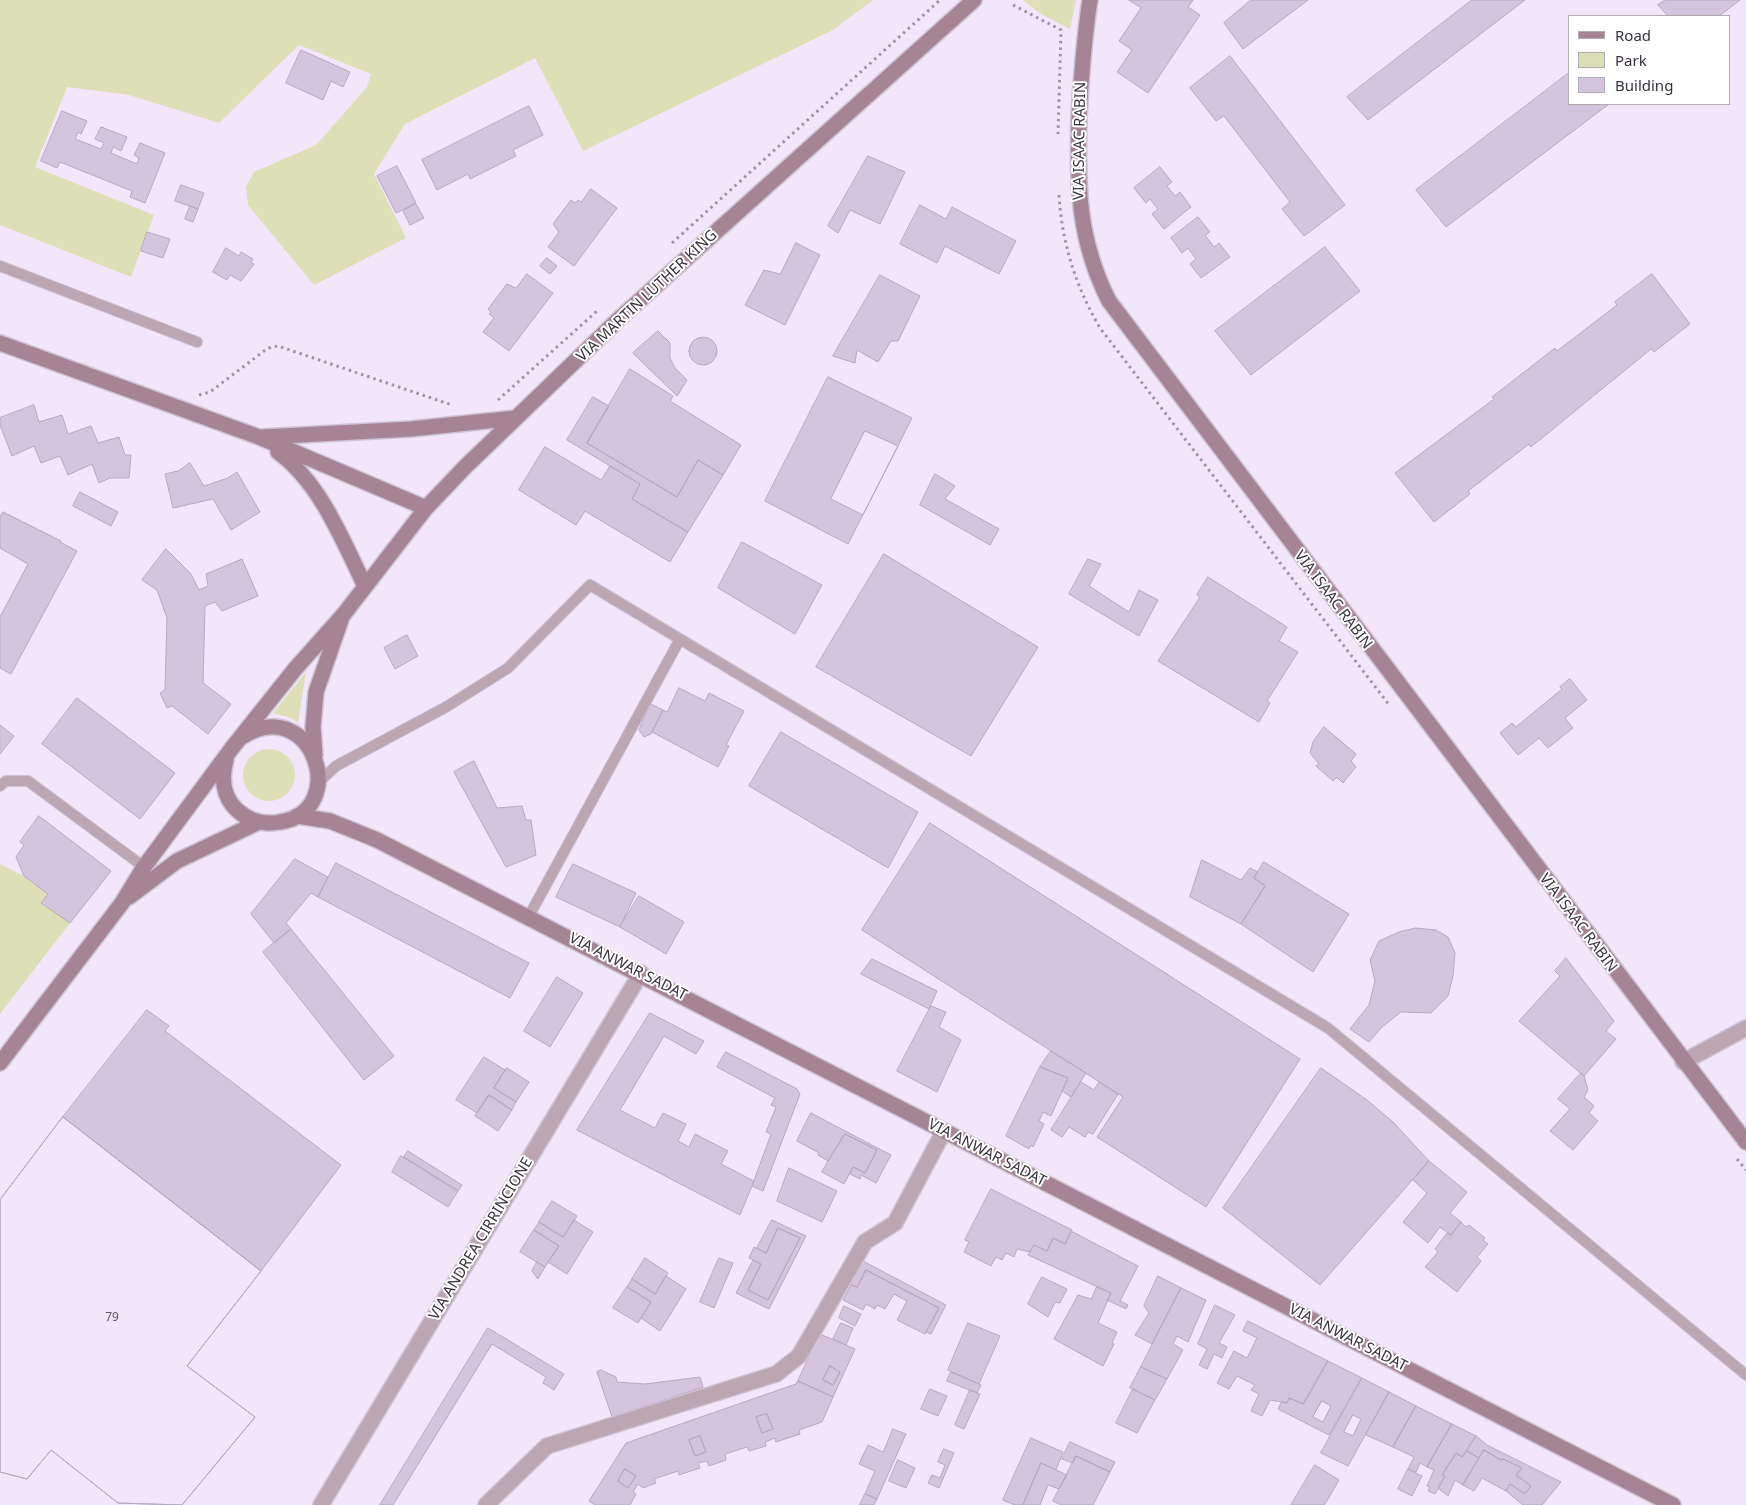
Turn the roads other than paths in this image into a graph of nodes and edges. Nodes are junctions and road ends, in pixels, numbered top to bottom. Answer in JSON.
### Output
{"nodes":[{"id":1,"x":974,"y":0,"type":"edge"},
{"id":2,"x":1090,"y":0,"type":"edge"},
{"id":3,"x":0,"y":266,"type":"edge"},
{"id":4,"x":196,"y":342,"type":"dead end"},
{"id":5,"x":0,"y":343,"type":"edge"},
{"id":6,"x":515,"y":418,"type":"junction"},
{"id":7,"x":259,"y":437,"type":"junction"},
{"id":8,"x":426,"y":508,"type":"junction"},
{"id":9,"x":365,"y":586,"type":"junction"},
{"id":10,"x":344,"y":614,"type":"junction"},
{"id":11,"x":680,"y":639,"type":"junction"},
{"id":12,"x":239,"y":740,"type":"junction"},
{"id":13,"x":315,"y":756,"type":"junction"},
{"id":14,"x":226,"y":758,"type":"junction"},
{"id":15,"x":318,"y":783,"type":"junction"},
{"id":16,"x":0,"y":786,"type":"edge"},
{"id":17,"x":297,"y":816,"type":"junction"},
{"id":18,"x":259,"y":822,"type":"junction"},
{"id":19,"x":144,"y":867,"type":"junction"},
{"id":20,"x":122,"y":903,"type":"junction"},
{"id":21,"x":529,"y":916,"type":"junction"},
{"id":22,"x":641,"y":973,"type":"junction"},
{"id":23,"x":1746,"y":1028,"type":"edge"},
{"id":24,"x":1683,"y":1062,"type":"junction"},
{"id":25,"x":0,"y":1063,"type":"edge"},
{"id":26,"x":944,"y":1131,"type":"junction"},
{"id":27,"x":1746,"y":1142,"type":"edge"},
{"id":28,"x":1746,"y":1375,"type":"edge"},
{"id":29,"x":321,"y":1505,"type":"edge"},
{"id":30,"x":486,"y":1505,"type":"edge"},
{"id":31,"x":1673,"y":1505,"type":"edge"}],
"edges":[{"from":1,"to":6,"type":"street","name":"VIA MARTIN LUTHER KING"},
{"from":2,"to":24,"type":"street","name":"VIA ISAAC RABIN"},
{"from":3,"to":4,"type":"lane"},
{"from":5,"to":7,"type":"street"},
{"from":6,"to":7,"type":"street"},
{"from":6,"to":8,"type":"street","name":"VIA MARTIN LUTHER KING"},
{"from":7,"to":8,"type":"street"},
{"from":7,"to":9,"type":"street"},
{"from":8,"to":9,"type":"street","name":"VIA MARTIN LUTHER KING"},
{"from":9,"to":10,"type":"street","name":"VIA MARTIN LUTHER KING"},
{"from":10,"to":12,"type":"street"},
{"from":10,"to":13,"type":"street"},
{"from":11,"to":15,"type":"lane"},
{"from":11,"to":21,"type":"lane"},
{"from":11,"to":28,"type":"lane"},
{"from":12,"to":13,"type":"street"},
{"from":12,"to":14,"type":"street"},
{"from":13,"to":15,"type":"street"},
{"from":14,"to":18,"type":"street"},
{"from":14,"to":19,"type":"street"},
{"from":15,"to":17,"type":"street"},
{"from":16,"to":19,"type":"lane"},
{"from":17,"to":18,"type":"street"},
{"from":17,"to":21,"type":"street","name":"VIA ANWAR SADAT"},
{"from":18,"to":20,"type":"street"},
{"from":19,"to":20,"type":"street"},
{"from":20,"to":25,"type":"street"},
{"from":21,"to":22,"type":"street","name":"VIA ANWAR SADAT"},
{"from":22,"to":26,"type":"street","name":"VIA ANWAR SADAT"},
{"from":22,"to":29,"type":"street","name":"VIA ANDREA CIRRINCIONE"},
{"from":23,"to":24,"type":"street"},
{"from":24,"to":27,"type":"street","name":"VIA ISAAC RABIN"},
{"from":26,"to":30,"type":"street"},
{"from":26,"to":31,"type":"street","name":"VIA ANWAR SADAT"}]}
